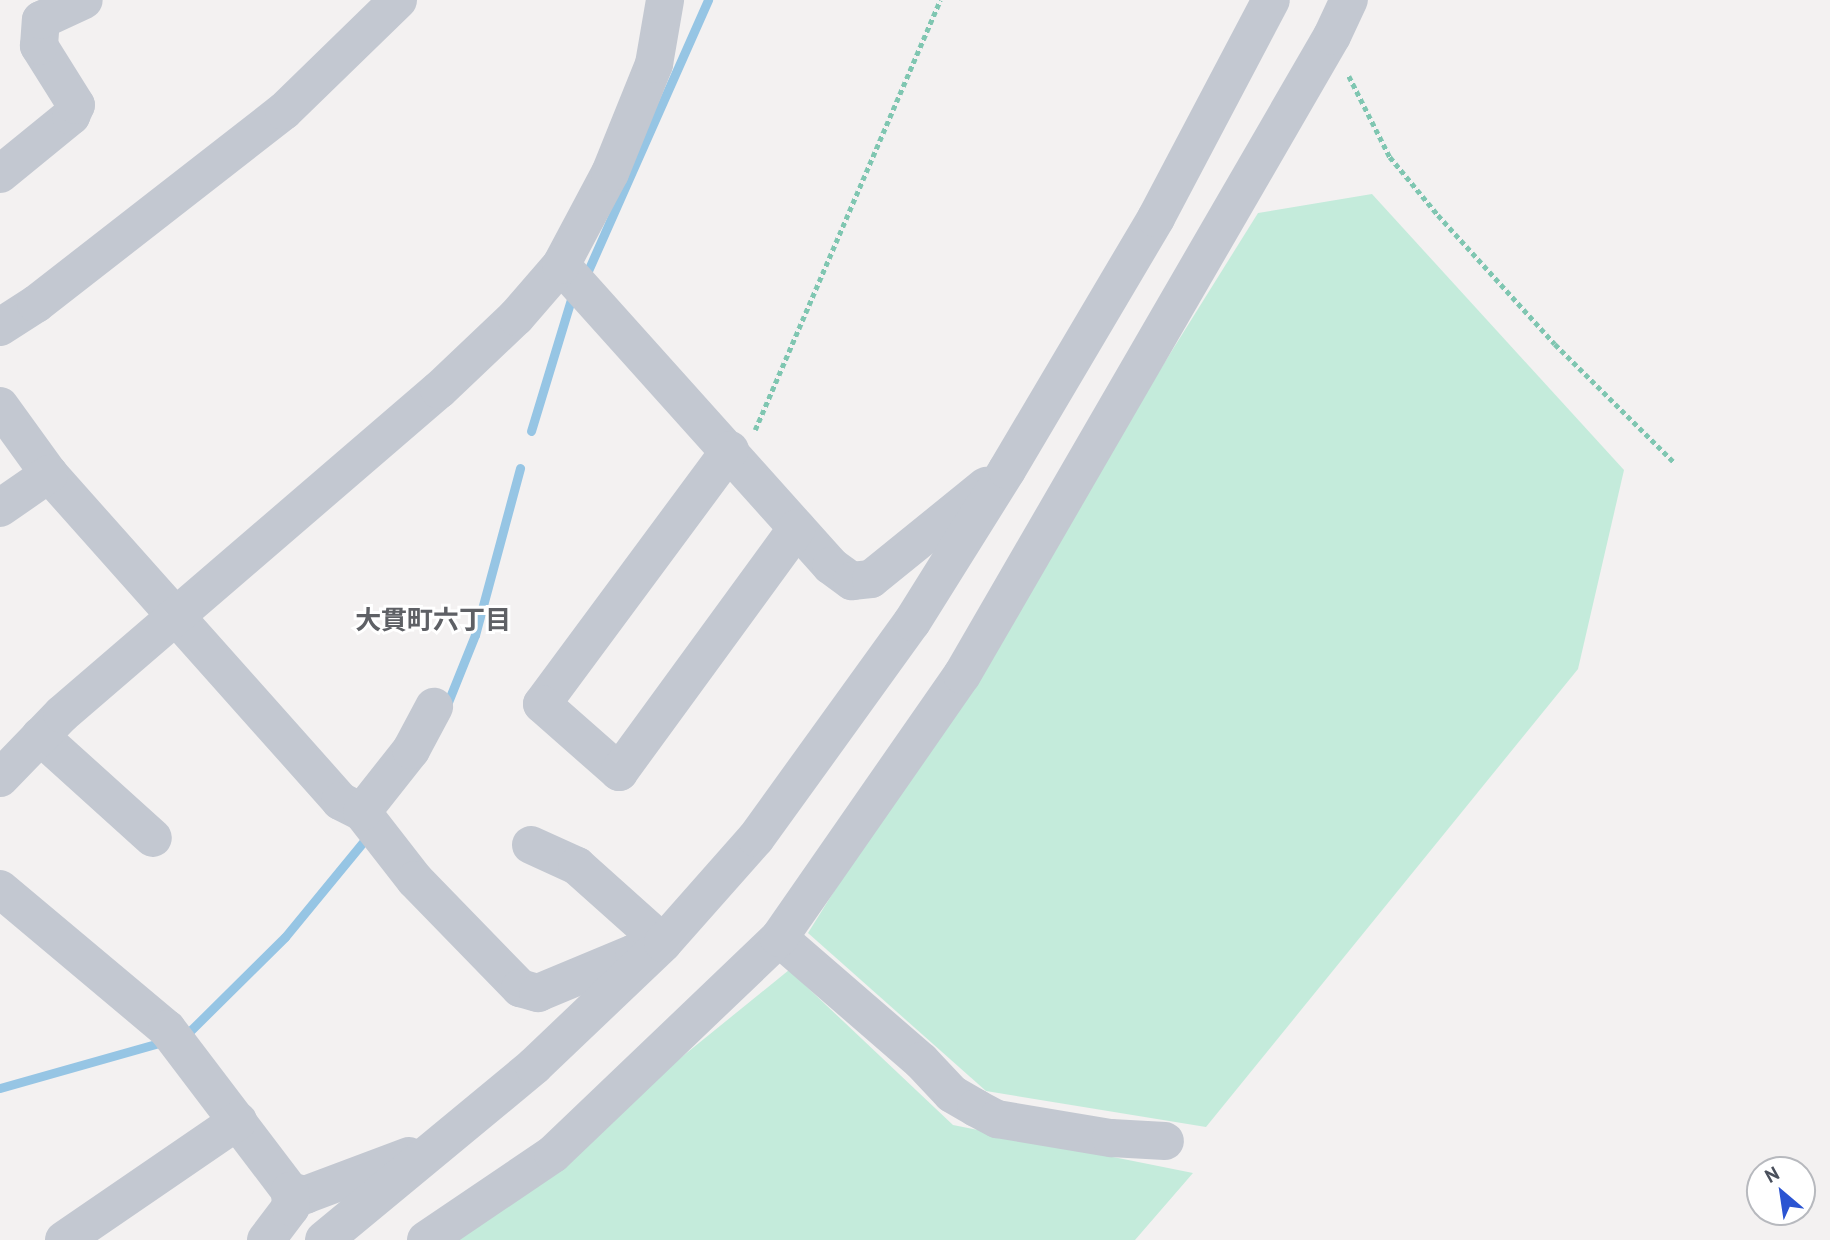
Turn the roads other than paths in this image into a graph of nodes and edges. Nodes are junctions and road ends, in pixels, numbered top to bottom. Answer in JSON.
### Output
{"nodes":[{"id":1,"x":84,"y":0,"type":"edge"},
{"id":2,"x":398,"y":0,"type":"edge"},
{"id":3,"x":665,"y":0,"type":"edge"},
{"id":4,"x":1271,"y":0,"type":"edge"},
{"id":5,"x":1349,"y":0,"type":"edge"},
{"id":6,"x":0,"y":174,"type":"edge"},
{"id":7,"x":561,"y":265,"type":"junction"},
{"id":8,"x":0,"y":327,"type":"edge"},
{"id":9,"x":0,"y":406,"type":"edge"},
{"id":10,"x":736,"y":456,"type":"junction"},
{"id":11,"x":1007,"y":470,"type":"junction"},
{"id":12,"x":49,"y":474,"type":"junction"},
{"id":13,"x":0,"y":508,"type":"edge"},
{"id":14,"x":797,"y":528,"type":"junction"},
{"id":15,"x":177,"y":614,"type":"junction"},
{"id":16,"x":434,"y":707,"type":"dead end"},
{"id":17,"x":40,"y":737,"type":"junction"},
{"id":18,"x":0,"y":778,"type":"edge"},
{"id":19,"x":362,"y":812,"type":"junction"},
{"id":20,"x":153,"y":838,"type":"dead end"},
{"id":21,"x":531,"y":845,"type":"dead end"},
{"id":22,"x":0,"y":889,"type":"edge"},
{"id":23,"x":779,"y":939,"type":"junction"},
{"id":24,"x":656,"y":949,"type":"junction"},
{"id":25,"x":239,"y":1121,"type":"junction"},
{"id":26,"x":447,"y":1140,"type":"junction"},
{"id":27,"x":1166,"y":1141,"type":"dead end"},
{"id":28,"x":290,"y":1191,"type":"junction"},
{"id":29,"x":64,"y":1240,"type":"edge"},
{"id":30,"x":266,"y":1240,"type":"edge"},
{"id":31,"x":324,"y":1240,"type":"edge"},
{"id":32,"x":426,"y":1240,"type":"edge"}],
"edges":[{"from":1,"to":6,"type":"street"},
{"from":2,"to":8,"type":"street"},
{"from":3,"to":7,"type":"street"},
{"from":4,"to":11,"type":"street"},
{"from":5,"to":23,"type":"street"},
{"from":7,"to":10,"type":"street"},
{"from":7,"to":15,"type":"street"},
{"from":9,"to":12,"type":"street"},
{"from":10,"to":14,"type":"street"},
{"from":10,"to":14,"type":"street"},
{"from":11,"to":14,"type":"street"},
{"from":11,"to":24,"type":"street"},
{"from":12,"to":13,"type":"street"},
{"from":12,"to":15,"type":"street"},
{"from":15,"to":17,"type":"street"},
{"from":15,"to":19,"type":"street"},
{"from":16,"to":19,"type":"street"},
{"from":17,"to":18,"type":"street"},
{"from":17,"to":20,"type":"street"},
{"from":19,"to":24,"type":"street"},
{"from":21,"to":24,"type":"street"},
{"from":22,"to":25,"type":"street"},
{"from":23,"to":27,"type":"street"},
{"from":23,"to":32,"type":"street"},
{"from":24,"to":26,"type":"street"},
{"from":25,"to":28,"type":"street"},
{"from":25,"to":29,"type":"street"},
{"from":26,"to":28,"type":"street"},
{"from":26,"to":31,"type":"street"},
{"from":28,"to":30,"type":"street"}]}
